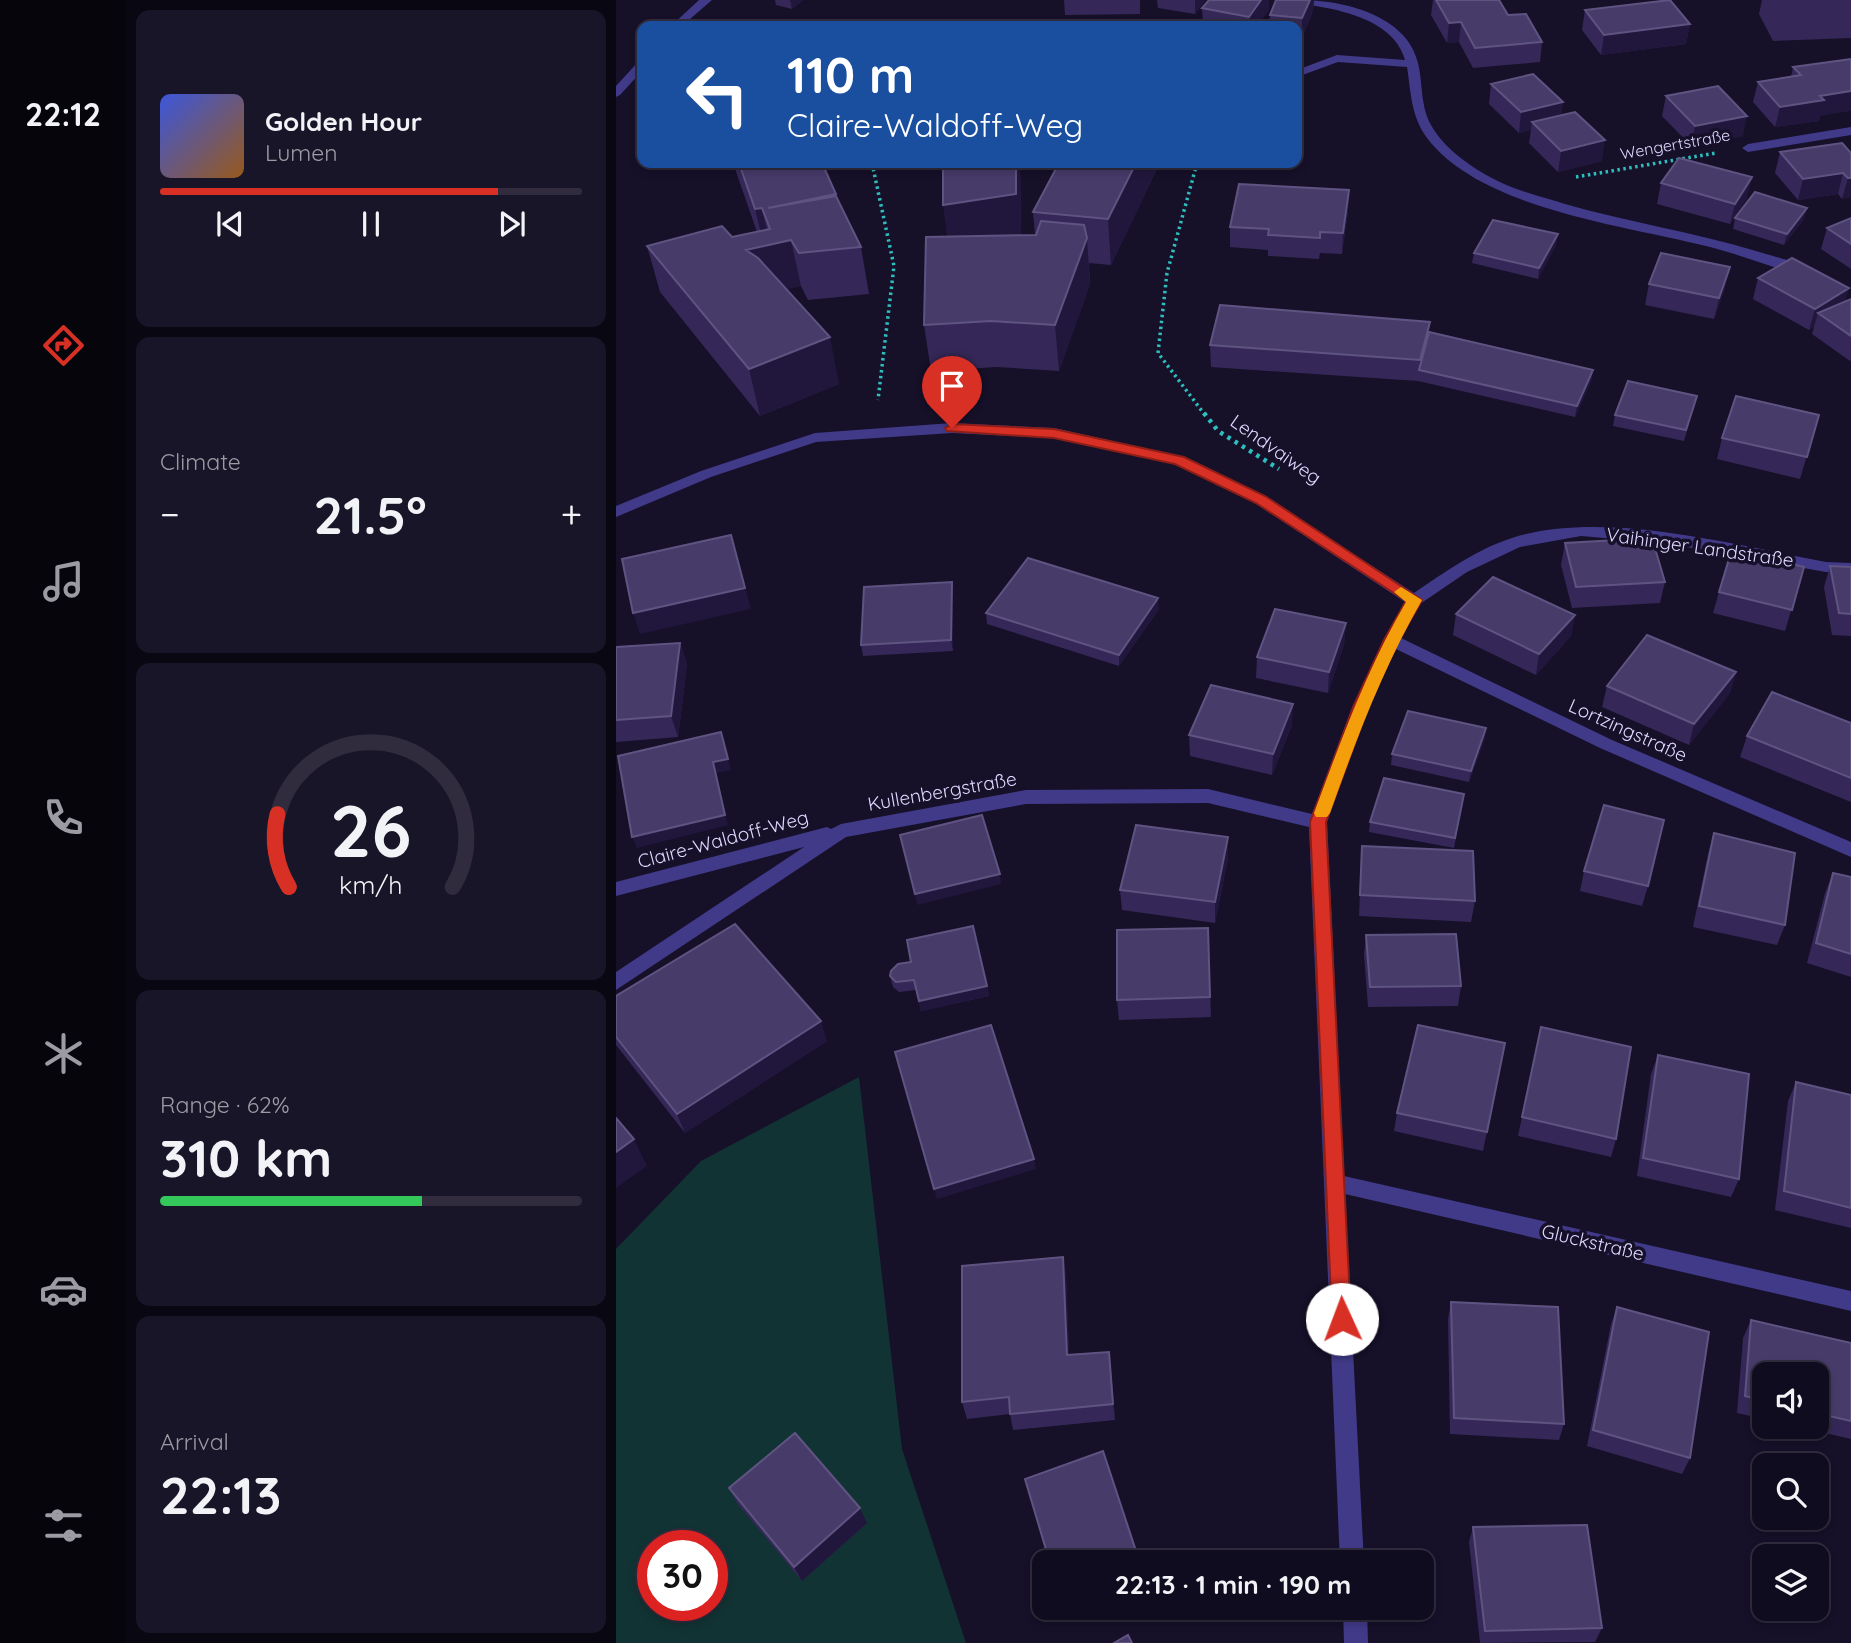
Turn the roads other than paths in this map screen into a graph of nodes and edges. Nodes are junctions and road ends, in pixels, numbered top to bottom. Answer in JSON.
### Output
{"nodes":[{"id":1,"x":706,"y":0,"type":"edge"},
{"id":2,"x":1306,"y":0,"type":"edge"},
{"id":3,"x":682,"y":21,"type":"edge"},
{"id":4,"x":1413,"y":64,"type":"junction"},
{"id":5,"x":637,"y":70,"type":"edge"},
{"id":6,"x":1302,"y":72,"type":"edge"},
{"id":7,"x":616,"y":93,"type":"edge"},
{"id":8,"x":1851,"y":131,"type":"edge"},
{"id":9,"x":1748,"y":148,"type":"road end"},
{"id":10,"x":1820,"y":279,"type":"edge"},
{"id":11,"x":616,"y":512,"type":"edge"},
{"id":12,"x":1851,"y":568,"type":"edge"},
{"id":13,"x":1414,"y":600,"type":"junction"},
{"id":14,"x":1392,"y":640,"type":"junction"},
{"id":15,"x":1318,"y":822,"type":"junction"},
{"id":16,"x":841,"y":831,"type":"junction"},
{"id":17,"x":1851,"y":850,"type":"edge"},
{"id":18,"x":616,"y":889,"type":"edge"},
{"id":19,"x":616,"y":982,"type":"edge"},
{"id":20,"x":1336,"y":1183,"type":"junction"},
{"id":21,"x":1851,"y":1301,"type":"edge"},
{"id":22,"x":1351,"y":1550,"type":"edge"},
{"id":23,"x":1355,"y":1620,"type":"edge"},
{"id":24,"x":1356,"y":1643,"type":"edge"}],
"edges":[{"from":1,"to":3,"type":"street"},
{"from":2,"to":4,"type":"street"},
{"from":4,"to":6,"type":"street"},
{"from":4,"to":10,"type":"street"},
{"from":5,"to":7,"type":"street"},
{"from":8,"to":9,"type":"street","name":"Wengertstraße"},
{"from":11,"to":13,"type":"street"},
{"from":12,"to":13,"type":"street","name":"Vaihinger Landstraße"},
{"from":13,"to":14,"type":"street","name":"Vaihinger Landstraße"},
{"from":14,"to":15,"type":"street","name":"Vaihinger Landstraße"},
{"from":14,"to":17,"type":"street","name":"Lortzingstraße"},
{"from":15,"to":16,"type":"street","name":"Kullenbergstraße"},
{"from":15,"to":20,"type":"street","name":"Vaihinger Landstraße"},
{"from":16,"to":18,"type":"street","name":"Claire-Waldoff-Weg"},
{"from":16,"to":19,"type":"street","name":"Kullenbergstraße"},
{"from":20,"to":21,"type":"street","name":"Gluckstraße"},
{"from":20,"to":22,"type":"street","name":"Vaihinger Landstraße"},
{"from":23,"to":24,"type":"street"}]}
